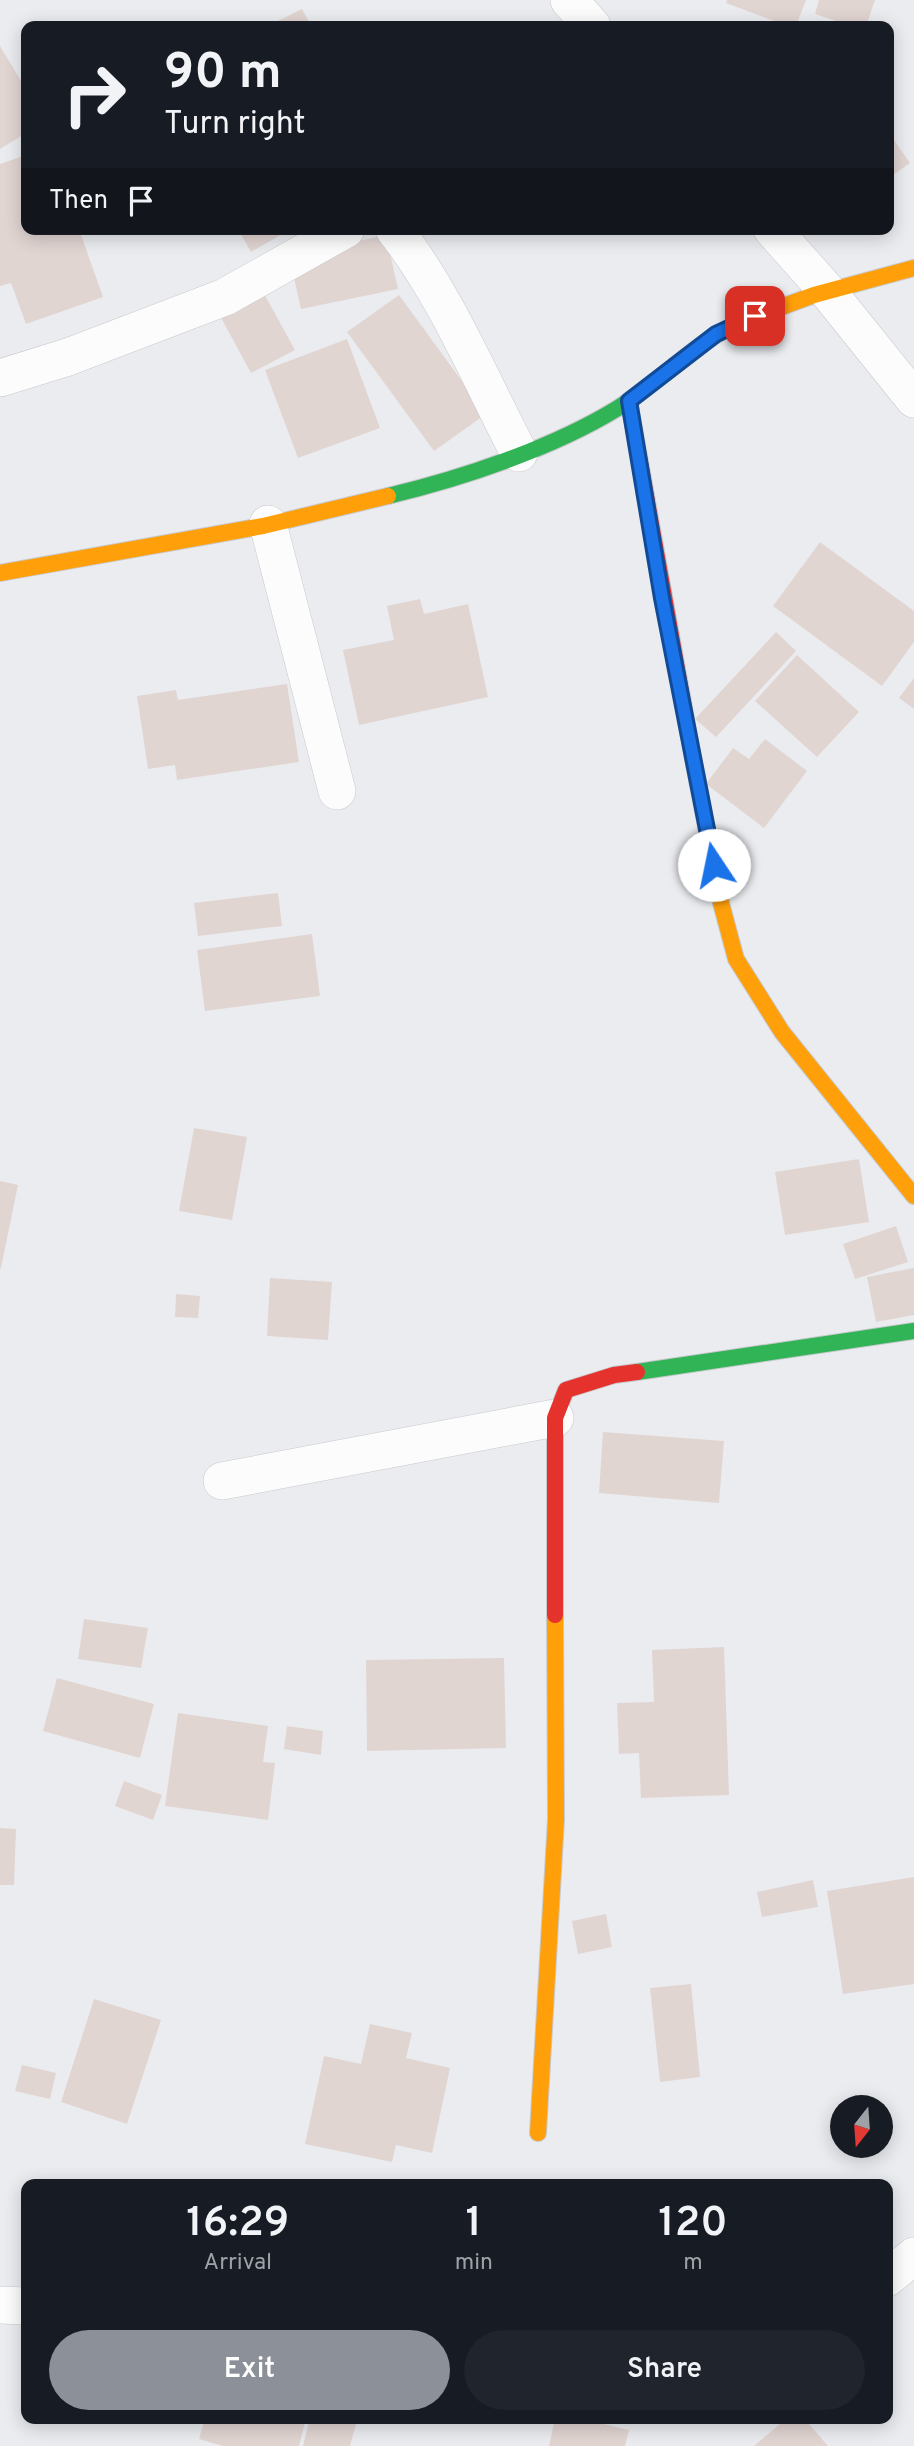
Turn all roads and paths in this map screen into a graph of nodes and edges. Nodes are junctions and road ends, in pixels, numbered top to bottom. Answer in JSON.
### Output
{"nodes":[{"id":1,"x":569,"y":0,"type":"edge"},
{"id":2,"x":588,"y":21,"type":"edge"},
{"id":3,"x":335,"y":235,"type":"edge"},
{"id":4,"x":398,"y":235,"type":"edge"},
{"id":5,"x":777,"y":235,"type":"edge"},
{"id":6,"x":914,"y":268,"type":"edge"},
{"id":7,"x":828,"y":292,"type":"junction"},
{"id":8,"x":0,"y":378,"type":"edge"},
{"id":9,"x":914,"y":399,"type":"edge"},
{"id":10,"x":629,"y":401,"type":"junction"},
{"id":11,"x":519,"y":453,"type":"junction"},
{"id":12,"x":268,"y":524,"type":"junction"},
{"id":13,"x":0,"y":573,"type":"edge"},
{"id":14,"x":337,"y":791,"type":"dead end"},
{"id":15,"x":914,"y":1196,"type":"edge"},
{"id":16,"x":914,"y":1331,"type":"edge"},
{"id":17,"x":555,"y":1418,"type":"junction"},
{"id":18,"x":222,"y":1481,"type":"dead end"},
{"id":19,"x":538,"y":2133,"type":"dead end"},
{"id":20,"x":914,"y":2256,"type":"edge"},
{"id":21,"x":893,"y":2273,"type":"edge"},
{"id":22,"x":0,"y":2305,"type":"edge"},
{"id":23,"x":21,"y":2306,"type":"edge"}],
"edges":[{"from":1,"to":2,"type":"street"},
{"from":3,"to":8,"type":"street"},
{"from":4,"to":11,"type":"street"},
{"from":5,"to":7,"type":"street"},
{"from":6,"to":7,"type":"street"},
{"from":7,"to":9,"type":"street"},
{"from":7,"to":10,"type":"street"},
{"from":10,"to":11,"type":"street"},
{"from":10,"to":15,"type":"street"},
{"from":11,"to":12,"type":"street"},
{"from":12,"to":13,"type":"street"},
{"from":12,"to":14,"type":"street"},
{"from":16,"to":17,"type":"street"},
{"from":17,"to":18,"type":"street"},
{"from":17,"to":19,"type":"street"},
{"from":20,"to":21,"type":"street"},
{"from":22,"to":23,"type":"street"}]}
